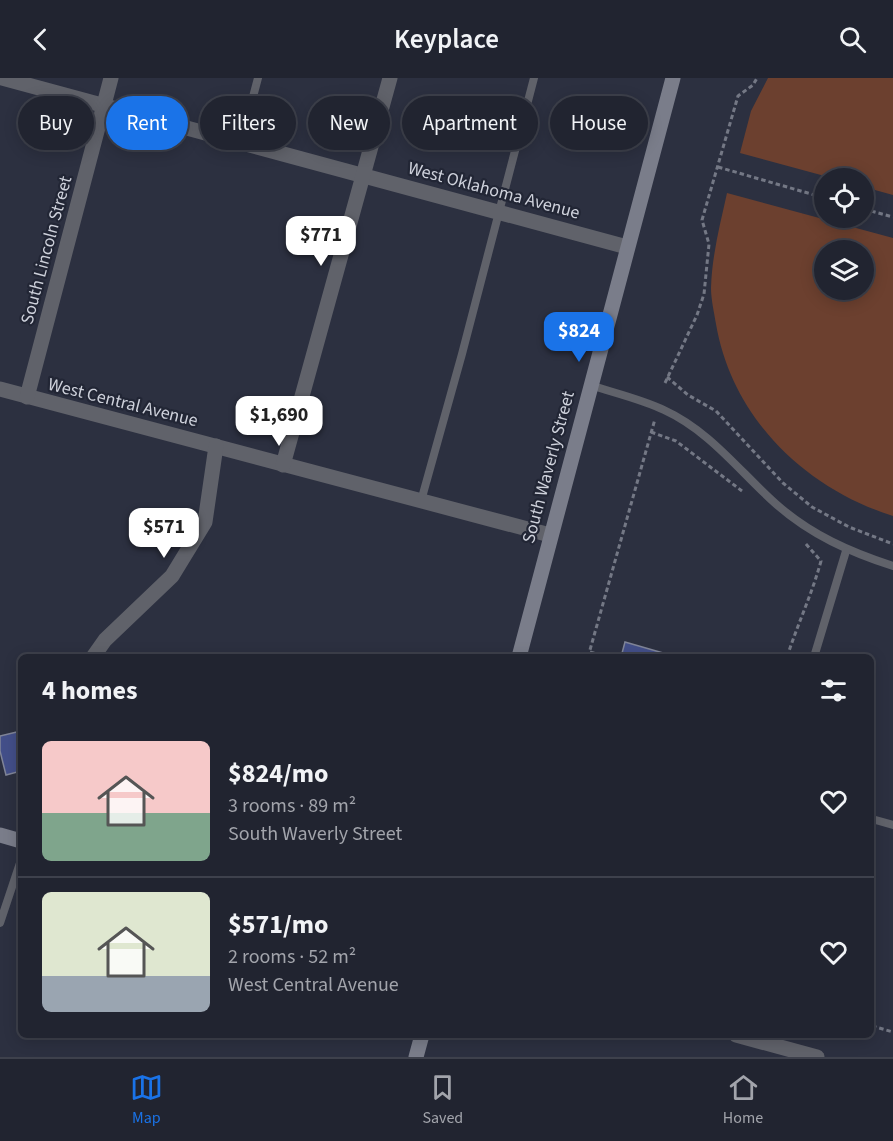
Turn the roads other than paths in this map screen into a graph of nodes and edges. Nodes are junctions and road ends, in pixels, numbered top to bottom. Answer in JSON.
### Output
{"nodes":[{"id":1,"x":2,"y":78,"type":"edge"},
{"id":2,"x":111,"y":78,"type":"edge"},
{"id":3,"x":258,"y":78,"type":"edge"},
{"id":4,"x":390,"y":78,"type":"edge"},
{"id":5,"x":534,"y":78,"type":"edge"},
{"id":6,"x":673,"y":78,"type":"edge"},
{"id":7,"x":253,"y":96,"type":"edge"},
{"id":8,"x":104,"y":106,"type":"junction"},
{"id":9,"x":200,"y":131,"type":"edge"},
{"id":10,"x":271,"y":150,"type":"edge"},
{"id":11,"x":364,"y":175,"type":"junction"},
{"id":12,"x":498,"y":212,"type":"junction"},
{"id":13,"x":627,"y":247,"type":"junction"},
{"id":14,"x":590,"y":385,"type":"junction"},
{"id":15,"x":0,"y":390,"type":"edge"},
{"id":16,"x":27,"y":397,"type":"junction"},
{"id":17,"x":216,"y":446,"type":"junction"},
{"id":18,"x":283,"y":465,"type":"junction"},
{"id":19,"x":421,"y":501,"type":"junction"},
{"id":20,"x":550,"y":535,"type":"junction"},
{"id":21,"x":846,"y":551,"type":"junction"},
{"id":22,"x":893,"y":566,"type":"edge"},
{"id":23,"x":95,"y":654,"type":"edge"},
{"id":24,"x":520,"y":654,"type":"edge"},
{"id":25,"x":815,"y":654,"type":"edge"},
{"id":26,"x":874,"y":820,"type":"edge"},
{"id":27,"x":893,"y":825,"type":"edge"},
{"id":28,"x":0,"y":835,"type":"edge"},
{"id":29,"x":18,"y":840,"type":"edge"},
{"id":30,"x":18,"y":869,"type":"edge"},
{"id":31,"x":0,"y":923,"type":"edge"},
{"id":32,"x":421,"y":1038,"type":"edge"},
{"id":33,"x":747,"y":1038,"type":"edge"},
{"id":34,"x":416,"y":1057,"type":"edge"},
{"id":35,"x":817,"y":1057,"type":"edge"}],
"edges":[{"from":1,"to":8,"type":"street","name":"West Oklahoma Avenue"},
{"from":2,"to":8,"type":"street","name":"South Lincoln Street"},
{"from":3,"to":7,"type":"lane"},
{"from":4,"to":11,"type":"street"},
{"from":5,"to":12,"type":"lane"},
{"from":6,"to":13,"type":"main road","name":"South Waverly Street"},
{"from":8,"to":9,"type":"street","name":"West Oklahoma Avenue"},
{"from":8,"to":16,"type":"street","name":"South Lincoln Street"},
{"from":10,"to":11,"type":"street","name":"West Oklahoma Avenue"},
{"from":11,"to":12,"type":"street","name":"West Oklahoma Avenue"},
{"from":11,"to":18,"type":"street"},
{"from":12,"to":13,"type":"street","name":"West Oklahoma Avenue"},
{"from":12,"to":19,"type":"lane"},
{"from":13,"to":14,"type":"main road","name":"South Waverly Street"},
{"from":14,"to":20,"type":"main road","name":"South Waverly Street"},
{"from":14,"to":21,"type":"lane"},
{"from":15,"to":16,"type":"street","name":"West Central Avenue"},
{"from":16,"to":17,"type":"street","name":"West Central Avenue"},
{"from":17,"to":18,"type":"street","name":"West Central Avenue"},
{"from":17,"to":23,"type":"street"},
{"from":18,"to":19,"type":"street","name":"West Central Avenue"},
{"from":19,"to":20,"type":"street","name":"West Central Avenue"},
{"from":20,"to":24,"type":"main road","name":"South Waverly Street"},
{"from":21,"to":22,"type":"lane"},
{"from":21,"to":25,"type":"lane"},
{"from":26,"to":27,"type":"lane"},
{"from":28,"to":29,"type":"main road"},
{"from":30,"to":31,"type":"lane"},
{"from":32,"to":34,"type":"main road"},
{"from":33,"to":35,"type":"street"}]}
